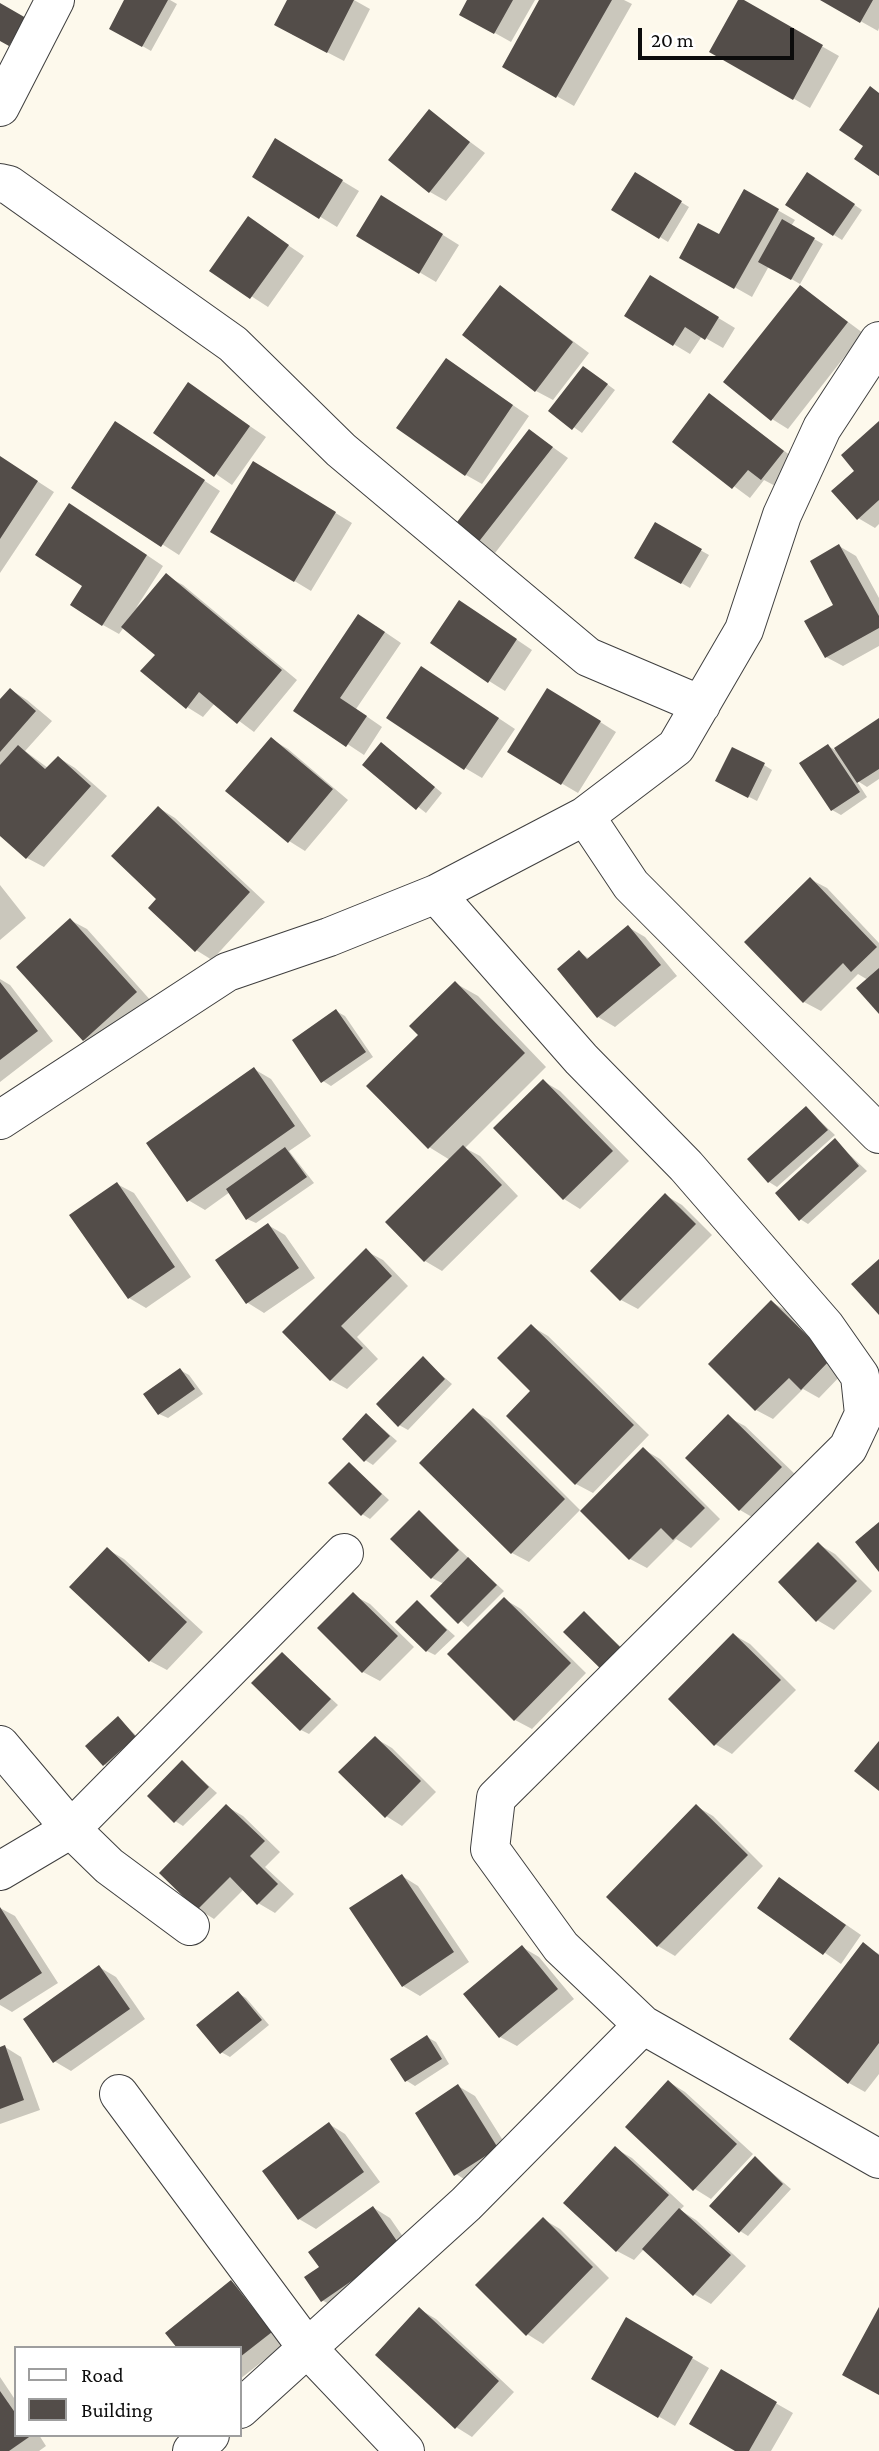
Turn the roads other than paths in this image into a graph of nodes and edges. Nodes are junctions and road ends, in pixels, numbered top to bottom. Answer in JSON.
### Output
{"nodes":[{"id":1,"x":55,"y":0,"type":"edge"},
{"id":2,"x":0,"y":107,"type":"edge"},
{"id":3,"x":0,"y":183,"type":"edge"},
{"id":4,"x":879,"y":341,"type":"edge"},
{"id":5,"x":701,"y":705,"type":"junction"},
{"id":6,"x":585,"y":816,"type":"junction"},
{"id":7,"x":436,"y":894,"type":"junction"},
{"id":8,"x":0,"y":1120,"type":"edge"},
{"id":9,"x":879,"y":1134,"type":"edge"},
{"id":10,"x":869,"y":1387,"type":"edge"},
{"id":11,"x":344,"y":1553,"type":"dead end"},
{"id":12,"x":0,"y":1745,"type":"edge"},
{"id":13,"x":71,"y":1829,"type":"junction"},
{"id":14,"x":0,"y":1871,"type":"edge"},
{"id":15,"x":190,"y":1926,"type":"dead end"},
{"id":16,"x":643,"y":2025,"type":"junction"},
{"id":17,"x":119,"y":2094,"type":"dead end"},
{"id":18,"x":879,"y":2159,"type":"edge"},
{"id":19,"x":308,"y":2349,"type":"junction"},
{"id":20,"x":242,"y":2407,"type":"edge"},
{"id":21,"x":208,"y":2437,"type":"edge"},
{"id":22,"x":192,"y":2451,"type":"edge"},
{"id":23,"x":405,"y":2451,"type":"edge"}],
"edges":[{"from":1,"to":2,"type":"street"},
{"from":3,"to":5,"type":"street"},
{"from":4,"to":5,"type":"street"},
{"from":5,"to":6,"type":"street"},
{"from":6,"to":7,"type":"street"},
{"from":6,"to":9,"type":"street"},
{"from":7,"to":8,"type":"street"},
{"from":7,"to":10,"type":"street"},
{"from":10,"to":16,"type":"street"},
{"from":11,"to":13,"type":"street"},
{"from":12,"to":13,"type":"street"},
{"from":13,"to":14,"type":"street"},
{"from":13,"to":15,"type":"street"},
{"from":16,"to":18,"type":"street"},
{"from":16,"to":19,"type":"street"},
{"from":17,"to":19,"type":"street"},
{"from":19,"to":20,"type":"street"},
{"from":19,"to":23,"type":"street"},
{"from":21,"to":22,"type":"street"}]}
